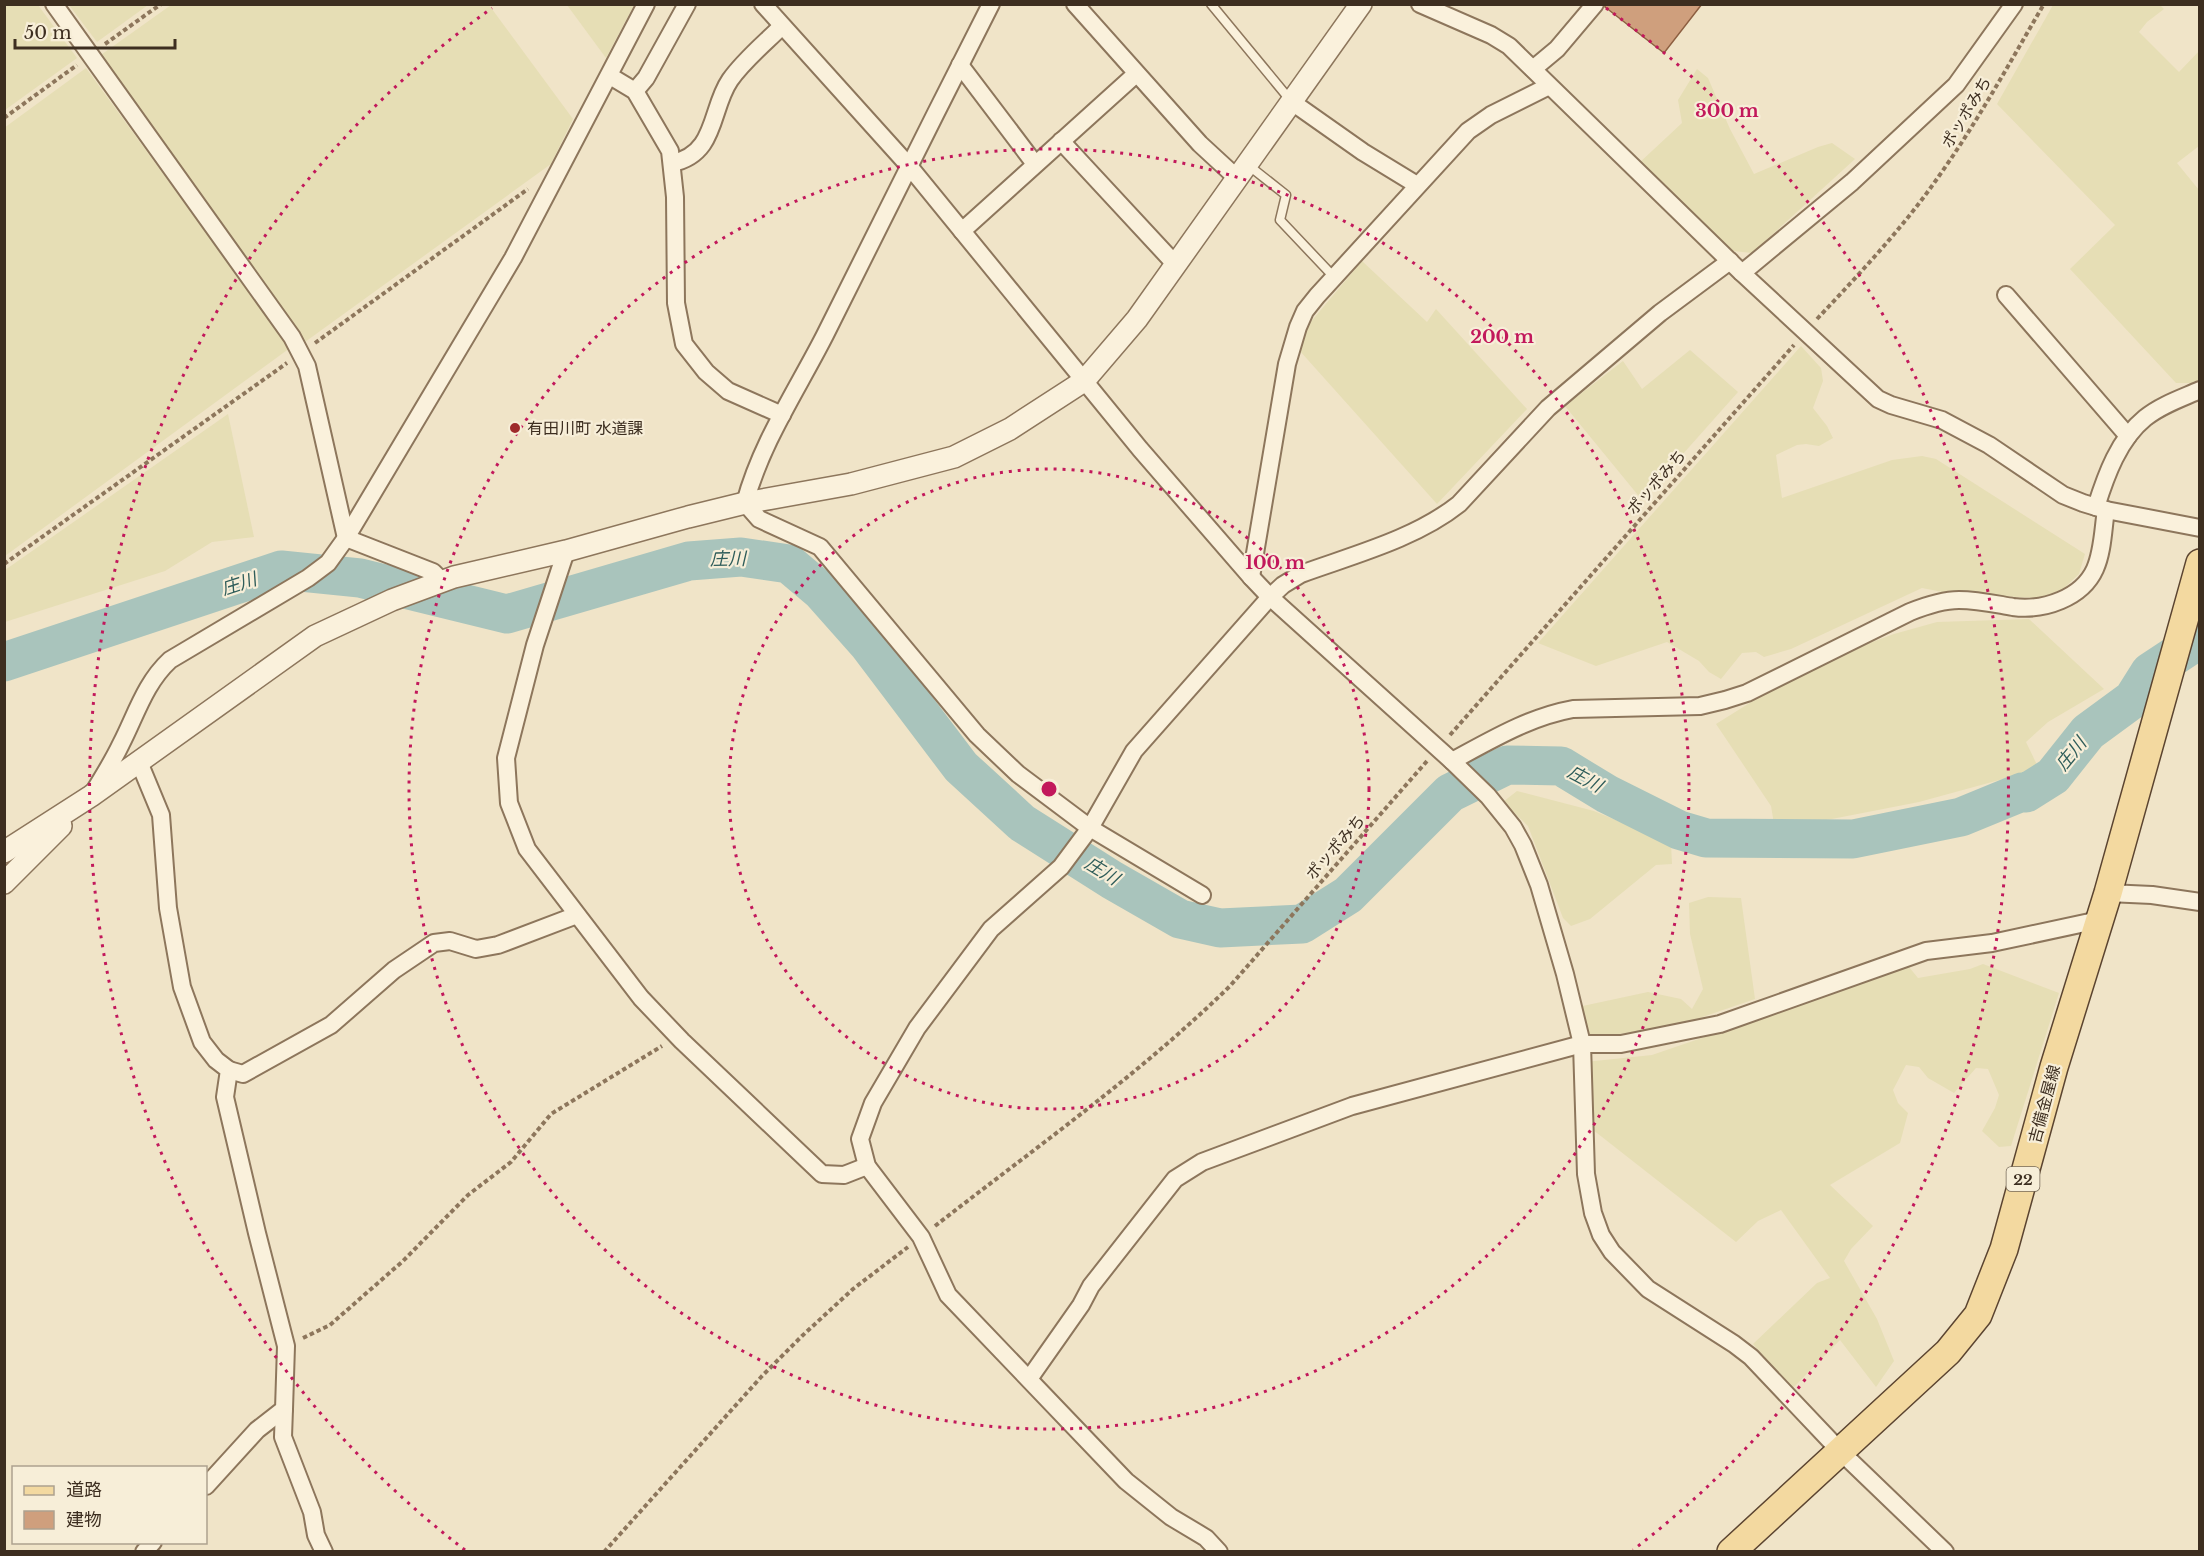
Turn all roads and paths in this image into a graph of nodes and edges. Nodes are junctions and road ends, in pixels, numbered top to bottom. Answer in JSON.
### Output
{"nodes":[{"id":1,"x":54,"y":4,"type":"edge"},
{"id":2,"x":161,"y":4,"type":"edge"},
{"id":3,"x":646,"y":4,"type":"edge"},
{"id":4,"x":687,"y":4,"type":"edge"},
{"id":5,"x":763,"y":4,"type":"edge"},
{"id":6,"x":991,"y":4,"type":"edge"},
{"id":7,"x":1075,"y":4,"type":"edge"},
{"id":8,"x":1211,"y":4,"type":"edge"},
{"id":9,"x":1361,"y":4,"type":"edge"},
{"id":10,"x":1420,"y":4,"type":"edge"},
{"id":11,"x":1595,"y":4,"type":"edge"},
{"id":12,"x":2014,"y":4,"type":"edge"},
{"id":13,"x":2044,"y":4,"type":"edge"},
{"id":14,"x":782,"y":26,"type":"junction"},
{"id":15,"x":91,"y":54,"type":"junction"},
{"id":16,"x":960,"y":65,"type":"junction"},
{"id":17,"x":1533,"y":69,"type":"junction"},
{"id":18,"x":1136,"y":74,"type":"junction"},
{"id":19,"x":610,"y":76,"type":"junction"},
{"id":20,"x":1549,"y":86,"type":"junction"},
{"id":21,"x":635,"y":91,"type":"junction"},
{"id":22,"x":1292,"y":102,"type":"junction"},
{"id":23,"x":4,"y":118,"type":"edge"},
{"id":24,"x":1061,"y":141,"type":"junction"},
{"id":25,"x":672,"y":163,"type":"junction"},
{"id":26,"x":1035,"y":164,"type":"junction"},
{"id":27,"x":909,"y":166,"type":"junction"},
{"id":28,"x":1243,"y":172,"type":"junction"},
{"id":29,"x":1418,"y":185,"type":"junction"},
{"id":30,"x":551,"y":187,"type":"junction"},
{"id":31,"x":962,"y":231,"type":"junction"},
{"id":32,"x":1176,"y":265,"type":"junction"},
{"id":33,"x":1736,"y":267,"type":"junction"},
{"id":34,"x":1333,"y":276,"type":"junction"},
{"id":35,"x":2006,"y":295,"type":"dead end"},
{"id":36,"x":1805,"y":333,"type":"junction"},
{"id":37,"x":300,"y":354,"type":"junction"},
{"id":38,"x":1084,"y":381,"type":"junction"},
{"id":39,"x":2199,"y":390,"type":"edge"},
{"id":40,"x":782,"y":415,"type":"junction"},
{"id":41,"x":2128,"y":436,"type":"junction"},
{"id":42,"x":745,"y":503,"type":"junction"},
{"id":43,"x":2101,"y":508,"type":"junction"},
{"id":44,"x":2199,"y":528,"type":"edge"},
{"id":45,"x":346,"y":538,"type":"junction"},
{"id":46,"x":566,"y":551,"type":"junction"},
{"id":47,"x":2199,"y":563,"type":"edge"},
{"id":48,"x":4,"y":564,"type":"edge"},
{"id":49,"x":1251,"y":577,"type":"junction"},
{"id":50,"x":442,"y":581,"type":"junction"},
{"id":51,"x":1270,"y":597,"type":"junction"},
{"id":52,"x":1437,"y":749,"type":"junction"},
{"id":53,"x":1452,"y":760,"type":"junction"},
{"id":54,"x":139,"y":762,"type":"junction"},
{"id":55,"x":91,"y":796,"type":"junction"},
{"id":56,"x":1090,"y":828,"type":"junction"},
{"id":57,"x":4,"y":852,"type":"edge"},
{"id":58,"x":4,"y":883,"type":"edge"},
{"id":59,"x":2108,"y":893,"type":"junction"},
{"id":60,"x":1202,"y":895,"type":"dead end"},
{"id":61,"x":2199,"y":902,"type":"edge"},
{"id":62,"x":577,"y":915,"type":"junction"},
{"id":63,"x":2099,"y":920,"type":"junction"},
{"id":64,"x":1257,"y":955,"type":"dead end"},
{"id":65,"x":677,"y":1036,"type":"junction"},
{"id":66,"x":1582,"y":1044,"type":"junction"},
{"id":67,"x":229,"y":1070,"type":"junction"},
{"id":68,"x":867,"y":1166,"type":"junction"},
{"id":69,"x":286,"y":1346,"type":"junction"},
{"id":70,"x":1029,"y":1379,"type":"junction"},
{"id":71,"x":284,"y":1409,"type":"junction"},
{"id":72,"x":1841,"y":1452,"type":"junction"},
{"id":73,"x":207,"y":1485,"type":"edge"},
{"id":74,"x":324,"y":1551,"type":"edge"},
{"id":75,"x":1219,"y":1551,"type":"edge"},
{"id":76,"x":1731,"y":1551,"type":"edge"},
{"id":77,"x":1945,"y":1551,"type":"edge"}],
"edges":[{"from":1,"to":15,"type":"street"},
{"from":2,"to":15,"type":"path"},
{"from":3,"to":19,"type":"street"},
{"from":4,"to":21,"type":"street"},
{"from":5,"to":14,"type":"street"},
{"from":6,"to":16,"type":"street"},
{"from":7,"to":18,"type":"street"},
{"from":8,"to":22,"type":"lane"},
{"from":9,"to":22,"type":"street"},
{"from":10,"to":17,"type":"street"},
{"from":11,"to":17,"type":"street"},
{"from":12,"to":33,"type":"street"},
{"from":13,"to":36,"type":"path","name":"ポッポみち"},
{"from":14,"to":25,"type":"street"},
{"from":14,"to":27,"type":"street"},
{"from":15,"to":23,"type":"path"},
{"from":15,"to":37,"type":"street"},
{"from":16,"to":26,"type":"street"},
{"from":16,"to":27,"type":"street"},
{"from":17,"to":20,"type":"street"},
{"from":18,"to":24,"type":"street"},
{"from":18,"to":28,"type":"street"},
{"from":19,"to":21,"type":"street"},
{"from":19,"to":30,"type":"street"},
{"from":20,"to":29,"type":"street"},
{"from":20,"to":33,"type":"street"},
{"from":21,"to":25,"type":"street"},
{"from":22,"to":28,"type":"street"},
{"from":22,"to":29,"type":"street"},
{"from":24,"to":26,"type":"street"},
{"from":24,"to":32,"type":"street"},
{"from":25,"to":40,"type":"street"},
{"from":26,"to":31,"type":"street"},
{"from":27,"to":31,"type":"street"},
{"from":27,"to":40,"type":"street"},
{"from":28,"to":32,"type":"street"},
{"from":28,"to":34,"type":"lane"},
{"from":29,"to":34,"type":"street"},
{"from":30,"to":37,"type":"path"},
{"from":30,"to":45,"type":"street"},
{"from":31,"to":38,"type":"street"},
{"from":32,"to":38,"type":"street"},
{"from":33,"to":36,"type":"street"},
{"from":33,"to":51,"type":"street"},
{"from":34,"to":49,"type":"street"},
{"from":35,"to":41,"type":"street"},
{"from":36,"to":43,"type":"street"},
{"from":36,"to":52,"type":"path","name":"ポッポみち"},
{"from":37,"to":45,"type":"street"},
{"from":37,"to":48,"type":"path"},
{"from":38,"to":42,"type":"street"},
{"from":38,"to":49,"type":"street"},
{"from":39,"to":41,"type":"street"},
{"from":40,"to":42,"type":"street"},
{"from":41,"to":43,"type":"street"},
{"from":42,"to":46,"type":"street"},
{"from":42,"to":56,"type":"street"},
{"from":43,"to":44,"type":"street"},
{"from":43,"to":53,"type":"street"},
{"from":45,"to":50,"type":"street"},
{"from":45,"to":55,"type":"street"},
{"from":46,"to":50,"type":"street"},
{"from":46,"to":62,"type":"street"},
{"from":47,"to":59,"type":"main road","name":"吉備金屋線","number":"22"},
{"from":49,"to":51,"type":"street"},
{"from":50,"to":54,"type":"street"},
{"from":51,"to":52,"type":"street"},
{"from":51,"to":56,"type":"street"},
{"from":52,"to":53,"type":"street"},
{"from":52,"to":64,"type":"path","name":"ポッポみち"},
{"from":53,"to":66,"type":"street"},
{"from":54,"to":55,"type":"street"},
{"from":54,"to":67,"type":"street"},
{"from":55,"to":57,"type":"street"},
{"from":55,"to":58,"type":"street"},
{"from":56,"to":60,"type":"street"},
{"from":56,"to":68,"type":"street"},
{"from":59,"to":61,"type":"street"},
{"from":59,"to":63,"type":"main road","name":"吉備金屋線","number":"22"},
{"from":62,"to":65,"type":"street"},
{"from":62,"to":67,"type":"street"},
{"from":63,"to":66,"type":"street"},
{"from":63,"to":72,"type":"main road","name":"吉備金屋線","number":"22"},
{"from":65,"to":68,"type":"street"},
{"from":65,"to":69,"type":"path"},
{"from":66,"to":70,"type":"street"},
{"from":66,"to":72,"type":"street"},
{"from":67,"to":69,"type":"street"},
{"from":68,"to":70,"type":"street"},
{"from":69,"to":71,"type":"street"},
{"from":70,"to":75,"type":"street"},
{"from":71,"to":73,"type":"street"},
{"from":71,"to":74,"type":"street"},
{"from":72,"to":76,"type":"main road","name":"吉備金屋線","number":"22"},
{"from":72,"to":77,"type":"street"}]}
